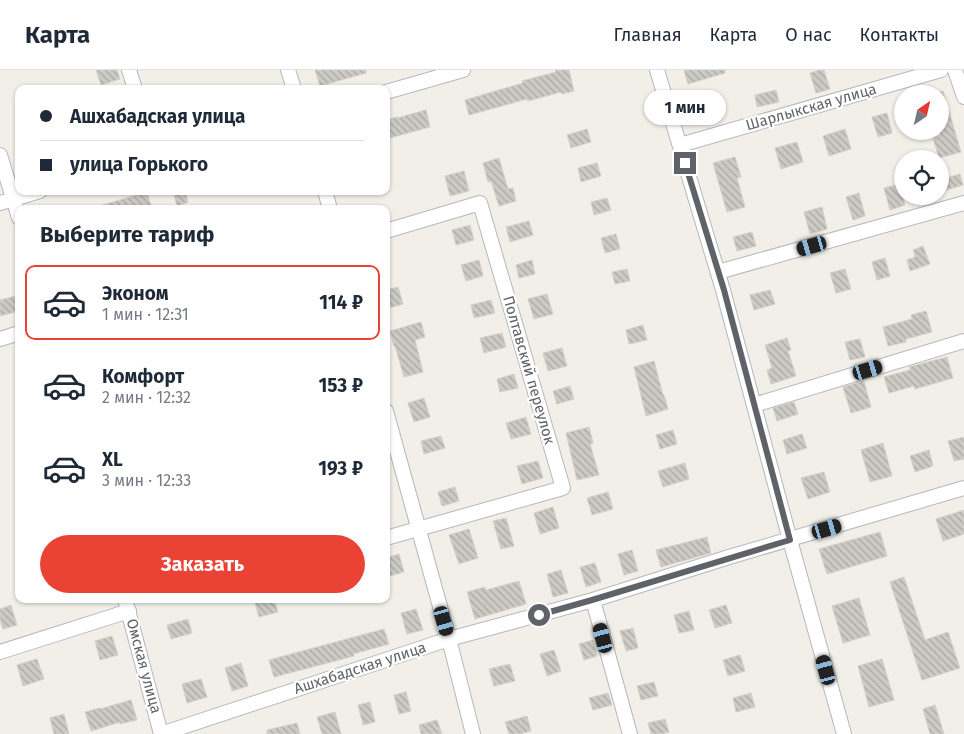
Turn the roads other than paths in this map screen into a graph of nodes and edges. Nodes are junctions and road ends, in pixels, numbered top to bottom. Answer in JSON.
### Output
{"nodes":[{"id":1,"x":129,"y":70,"type":"edge"},
{"id":2,"x":288,"y":70,"type":"edge"},
{"id":3,"x":463,"y":70,"type":"edge"},
{"id":4,"x":657,"y":70,"type":"edge"},
{"id":5,"x":941,"y":70,"type":"edge"},
{"id":6,"x":955,"y":70,"type":"edge"},
{"id":7,"x":447,"y":72,"type":"edge"},
{"id":8,"x":134,"y":85,"type":"edge"},
{"id":9,"x":293,"y":85,"type":"edge"},
{"id":10,"x":390,"y":91,"type":"edge"},
{"id":11,"x":964,"y":97,"type":"edge"},
{"id":12,"x":680,"y":145,"type":"junction"},
{"id":13,"x":0,"y":155,"type":"edge"},
{"id":14,"x":27,"y":195,"type":"edge"},
{"id":15,"x":7,"y":201,"type":"edge"},
{"id":16,"x":964,"y":203,"type":"edge"},
{"id":17,"x":15,"y":212,"type":"edge"},
{"id":18,"x":390,"y":230,"type":"edge"},
{"id":19,"x":718,"y":272,"type":"junction"},
{"id":20,"x":15,"y":334,"type":"edge"},
{"id":21,"x":0,"y":339,"type":"edge"},
{"id":22,"x":964,"y":341,"type":"edge"},
{"id":23,"x":754,"y":405,"type":"junction"},
{"id":24,"x":390,"y":426,"type":"edge"},
{"id":25,"x":964,"y":488,"type":"edge"},
{"id":26,"x":418,"y":529,"type":"junction"},
{"id":27,"x":390,"y":537,"type":"edge"},
{"id":28,"x":790,"y":540,"type":"junction"},
{"id":29,"x":592,"y":600,"type":"junction"},
{"id":30,"x":127,"y":605,"type":"edge"},
{"id":31,"x":449,"y":639,"type":"junction"},
{"id":32,"x":0,"y":652,"type":"edge"},
{"id":33,"x":161,"y":734,"type":"edge"},
{"id":34,"x":473,"y":734,"type":"edge"},
{"id":35,"x":630,"y":734,"type":"edge"},
{"id":36,"x":844,"y":734,"type":"edge"}],
"edges":[{"from":1,"to":8,"type":"street"},
{"from":2,"to":9,"type":"street"},
{"from":3,"to":7,"type":"street"},
{"from":4,"to":12,"type":"street"},
{"from":5,"to":12,"type":"street","name":"Шарлыкская улица"},
{"from":6,"to":11,"type":"street"},
{"from":7,"to":10,"type":"street"},
{"from":12,"to":19,"type":"street"},
{"from":13,"to":15,"type":"street"},
{"from":14,"to":15,"type":"street"},
{"from":15,"to":17,"type":"street"},
{"from":16,"to":19,"type":"street"},
{"from":18,"to":26,"type":"street","name":"Полтавский переулок"},
{"from":19,"to":23,"type":"street"},
{"from":20,"to":21,"type":"street"},
{"from":22,"to":23,"type":"street"},
{"from":23,"to":28,"type":"street"},
{"from":24,"to":26,"type":"street"},
{"from":25,"to":28,"type":"street","name":"Ашхабадская улица"},
{"from":26,"to":27,"type":"street"},
{"from":26,"to":31,"type":"street"},
{"from":28,"to":29,"type":"street","name":"Ашхабадская улица"},
{"from":28,"to":36,"type":"street"},
{"from":29,"to":31,"type":"street","name":"Ашхабадская улица"},
{"from":29,"to":35,"type":"street"},
{"from":30,"to":32,"type":"street"},
{"from":30,"to":33,"type":"street","name":"Омская улица"},
{"from":31,"to":33,"type":"street","name":"Ашхабадская улица"},
{"from":31,"to":34,"type":"street"}]}
